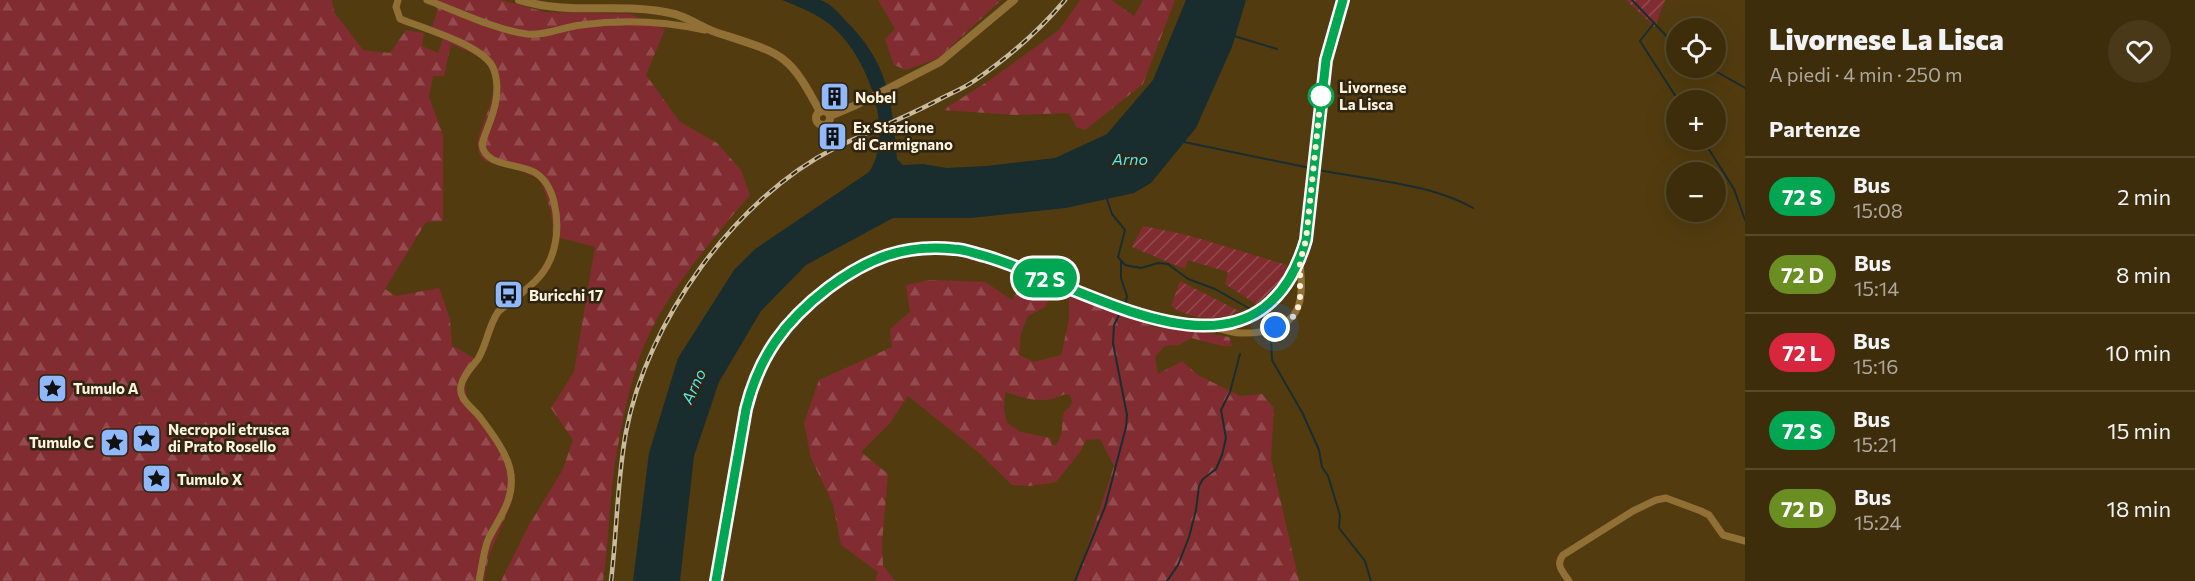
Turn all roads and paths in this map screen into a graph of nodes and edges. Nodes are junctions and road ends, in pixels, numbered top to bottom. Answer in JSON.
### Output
{"nodes":[{"id":1,"x":398,"y":0,"type":"edge"},
{"id":2,"x":427,"y":0,"type":"edge"},
{"id":3,"x":519,"y":0,"type":"edge"},
{"id":4,"x":1014,"y":0,"type":"edge"},
{"id":5,"x":1343,"y":0,"type":"edge"},
{"id":6,"x":713,"y":32,"type":"junction"},
{"id":7,"x":1300,"y":262,"type":"junction"},
{"id":8,"x":1210,"y":326,"type":"junction"},
{"id":9,"x":1745,"y":541,"type":"edge"},
{"id":10,"x":479,"y":581,"type":"edge"},
{"id":11,"x":716,"y":581,"type":"edge"},
{"id":12,"x":1569,"y":581,"type":"edge"}],
"edges":[{"from":1,"to":10,"type":"street"},
{"from":2,"to":6,"type":"street"},
{"from":3,"to":6,"type":"street"},
{"from":4,"to":6,"type":"street"},
{"from":5,"to":7,"type":"main road"},
{"from":7,"to":8,"type":"main road"},
{"from":7,"to":8,"type":"street"},
{"from":8,"to":11,"type":"main road"},
{"from":9,"to":12,"type":"street"}]}
